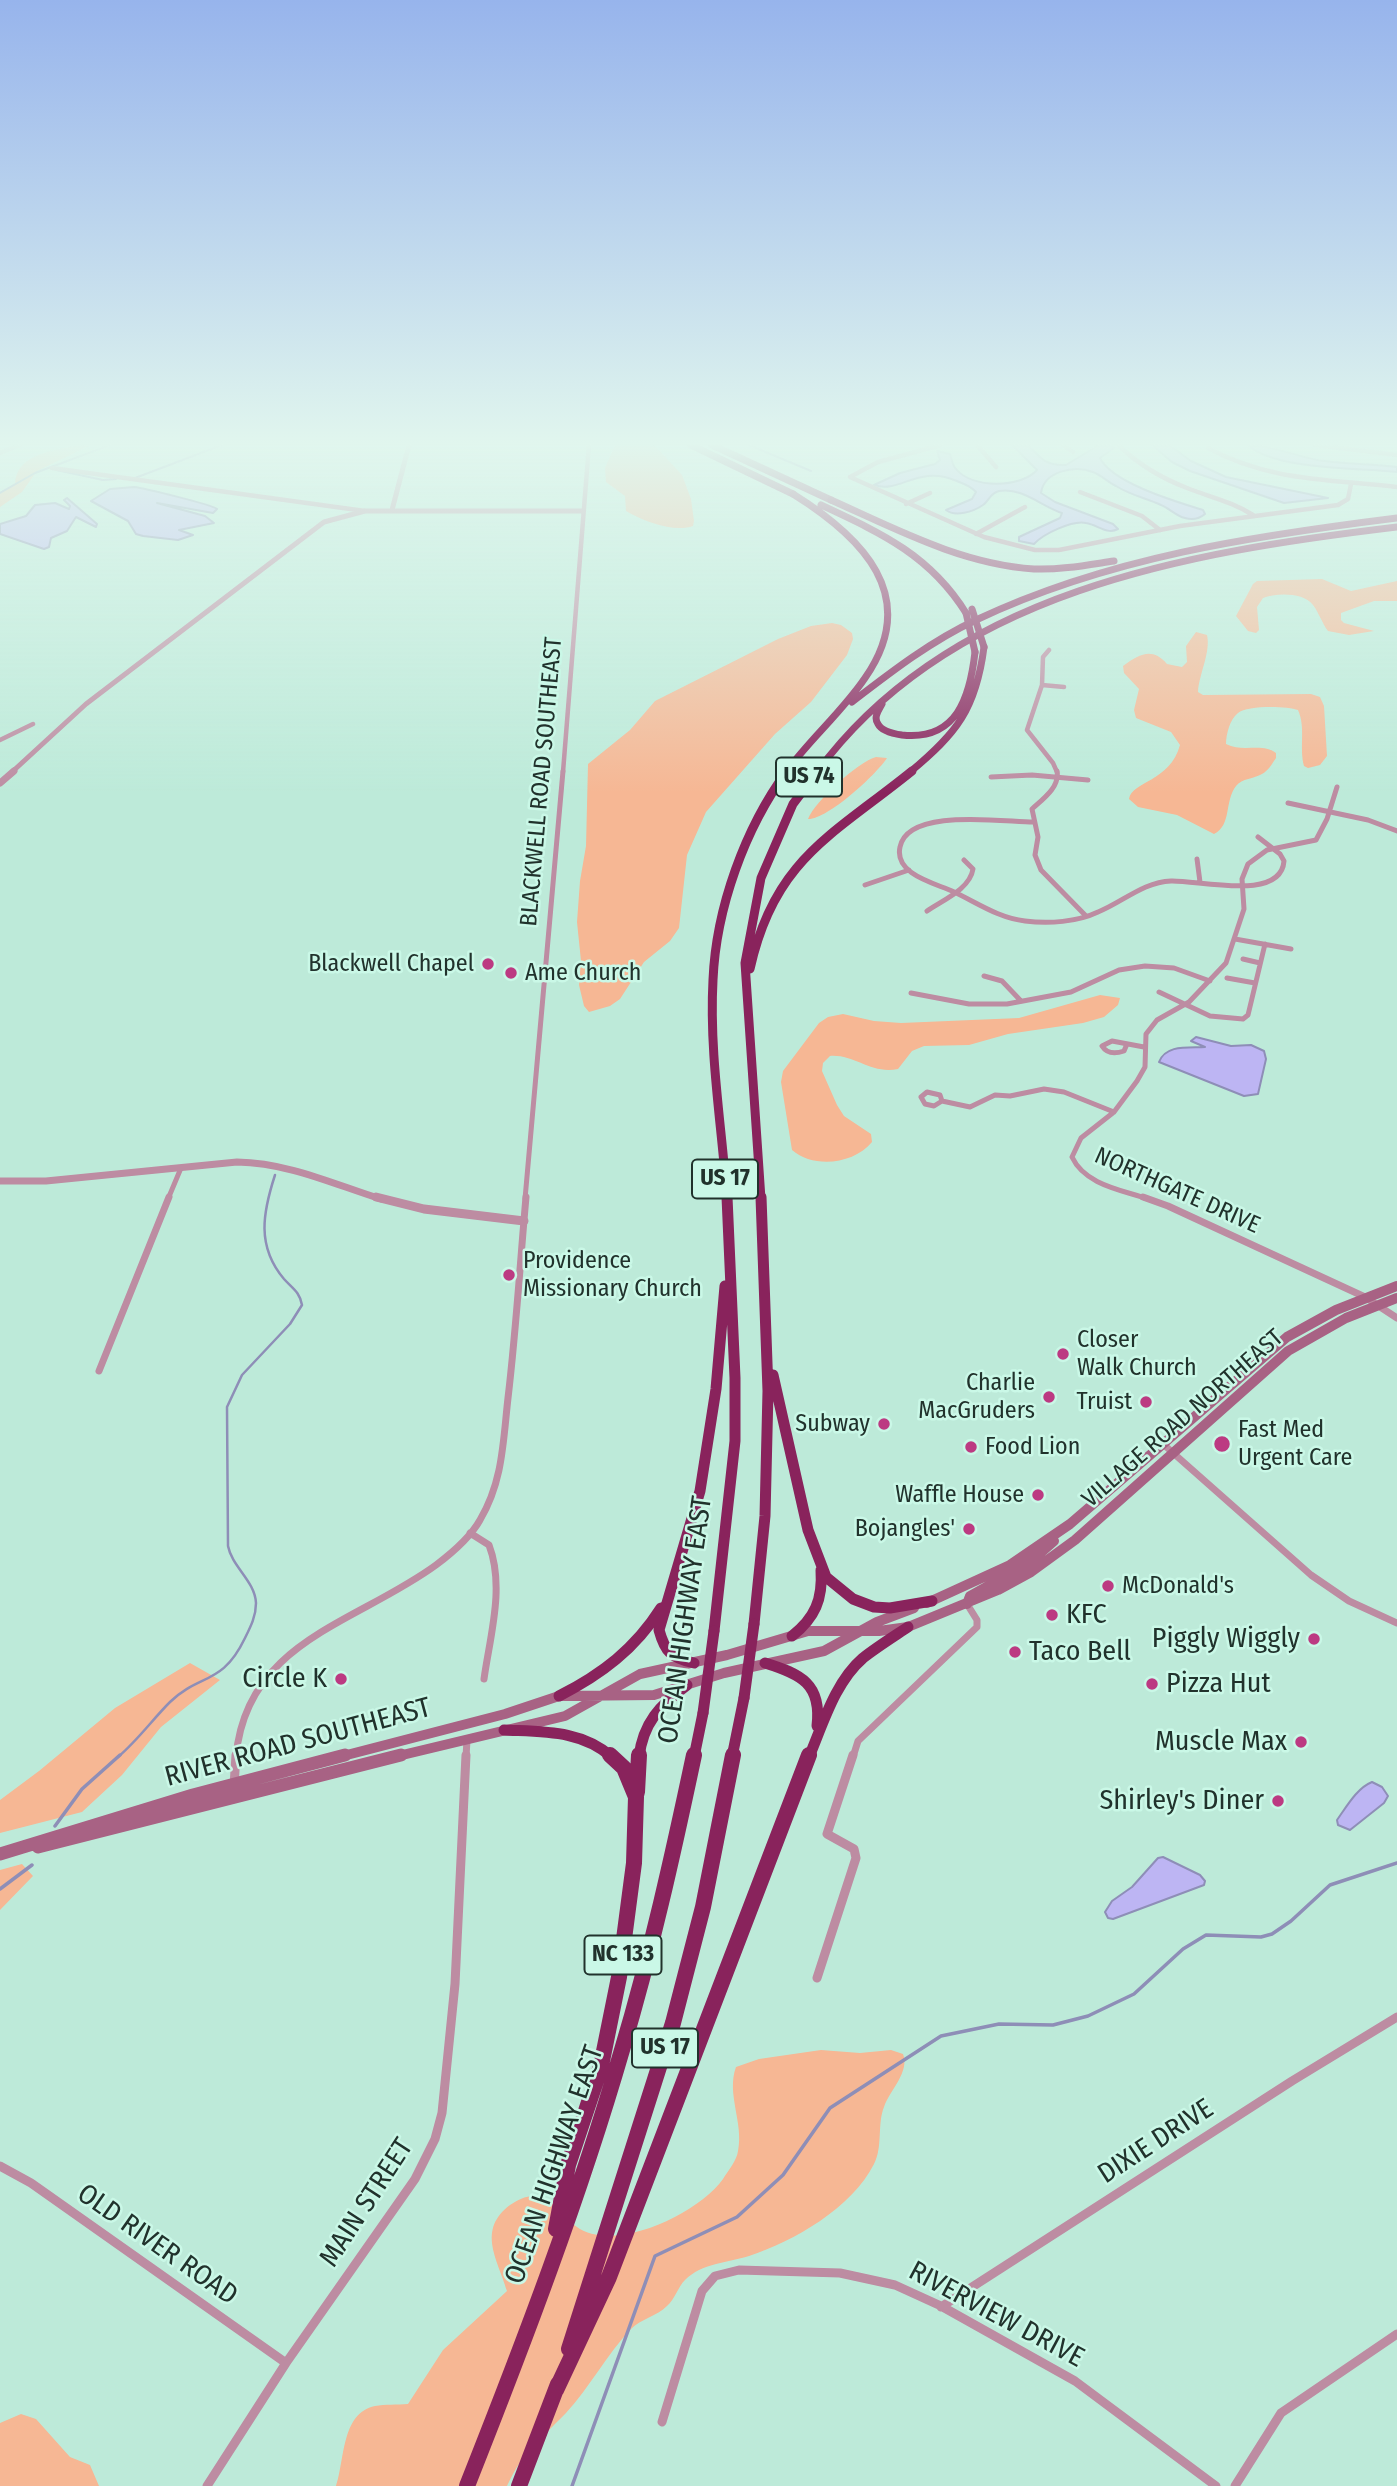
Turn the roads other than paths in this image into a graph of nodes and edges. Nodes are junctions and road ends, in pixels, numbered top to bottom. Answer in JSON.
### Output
{"nodes":[{"id":1,"x":272,"y":561,"type":"edge"},
{"id":2,"x":580,"y":561,"type":"edge"},
{"id":3,"x":872,"y":561,"type":"edge"},
{"id":4,"x":923,"y":561,"type":"edge"},
{"id":5,"x":933,"y":561,"type":"edge"},
{"id":6,"x":985,"y":561,"type":"edge"},
{"id":7,"x":1114,"y":561,"type":"edge"},
{"id":8,"x":1139,"y":561,"type":"edge"},
{"id":9,"x":1185,"y":561,"type":"edge"},
{"id":10,"x":969,"y":611,"type":"junction"},
{"id":11,"x":1049,"y":649,"type":"dead end"},
{"id":12,"x":980,"y":650,"type":"junction"},
{"id":13,"x":903,"y":682,"type":"junction"},
{"id":14,"x":1042,"y":685,"type":"junction"},
{"id":15,"x":1064,"y":687,"type":"dead end"},
{"id":16,"x":33,"y":724,"type":"dead end"},
{"id":17,"x":0,"y":740,"type":"edge"},
{"id":18,"x":805,"y":748,"type":"junction"},
{"id":19,"x":991,"y":777,"type":"dead end"},
{"id":20,"x":1058,"y":777,"type":"junction"},
{"id":21,"x":1088,"y":780,"type":"dead end"},
{"id":22,"x":0,"y":783,"type":"edge"},
{"id":23,"x":1337,"y":787,"type":"dead end"},
{"id":24,"x":1288,"y":803,"type":"dead end"},
{"id":25,"x":1329,"y":813,"type":"junction"},
{"id":26,"x":1033,"y":821,"type":"junction"},
{"id":27,"x":1397,"y":831,"type":"edge"},
{"id":28,"x":1258,"y":837,"type":"dead end"},
{"id":29,"x":1273,"y":848,"type":"junction"},
{"id":30,"x":1197,"y":859,"type":"dead end"},
{"id":31,"x":964,"y":860,"type":"dead end"},
{"id":32,"x":909,"y":870,"type":"junction"},
{"id":33,"x":1200,"y":882,"type":"junction"},
{"id":34,"x":865,"y":885,"type":"dead end"},
{"id":35,"x":1242,"y":885,"type":"junction"},
{"id":36,"x":956,"y":893,"type":"junction"},
{"id":37,"x":927,"y":911,"type":"dead end"},
{"id":38,"x":1086,"y":916,"type":"junction"},
{"id":39,"x":1235,"y":939,"type":"junction"},
{"id":40,"x":1265,"y":944,"type":"junction"},
{"id":41,"x":1291,"y":949,"type":"dead end"},
{"id":42,"x":1243,"y":960,"type":"dead end"},
{"id":43,"x":1260,"y":963,"type":"junction"},
{"id":44,"x":984,"y":976,"type":"dead end"},
{"id":45,"x":1227,"y":978,"type":"dead end"},
{"id":46,"x":1210,"y":981,"type":"junction"},
{"id":47,"x":1255,"y":983,"type":"junction"},
{"id":48,"x":1159,"y":992,"type":"dead end"},
{"id":49,"x":911,"y":993,"type":"dead end"},
{"id":50,"x":1021,"y":1001,"type":"junction"},
{"id":51,"x":746,"y":1003,"type":"junction"},
{"id":52,"x":1184,"y":1005,"type":"junction"},
{"id":53,"x":1127,"y":1044,"type":"dead end"},
{"id":54,"x":1144,"y":1047,"type":"junction"},
{"id":55,"x":942,"y":1101,"type":"dead end"},
{"id":56,"x":1114,"y":1112,"type":"junction"},
{"id":57,"x":181,"y":1168,"type":"junction"},
{"id":58,"x":0,"y":1181,"type":"edge"},
{"id":59,"x":524,"y":1221,"type":"junction"},
{"id":60,"x":728,"y":1251,"type":"junction"},
{"id":61,"x":1397,"y":1286,"type":"edge"},
{"id":62,"x":1366,"y":1297,"type":"junction"},
{"id":63,"x":1397,"y":1298,"type":"edge"},
{"id":64,"x":1379,"y":1304,"type":"junction"},
{"id":65,"x":765,"y":1310,"type":"junction"},
{"id":66,"x":1397,"y":1318,"type":"edge"},
{"id":67,"x":99,"y":1371,"type":"dead end"},
{"id":68,"x":1163,"y":1444,"type":"junction"},
{"id":69,"x":1174,"y":1453,"type":"junction"},
{"id":70,"x":1070,"y":1524,"type":"junction"},
{"id":71,"x":470,"y":1533,"type":"junction"},
{"id":72,"x":820,"y":1566,"type":"junction"},
{"id":73,"x":667,"y":1596,"type":"junction"},
{"id":74,"x":932,"y":1601,"type":"junction"},
{"id":75,"x":967,"y":1604,"type":"junction"},
{"id":76,"x":1397,"y":1623,"type":"edge"},
{"id":77,"x":908,"y":1627,"type":"junction"},
{"id":78,"x":862,"y":1631,"type":"junction"},
{"id":79,"x":792,"y":1636,"type":"junction"},
{"id":80,"x":694,"y":1663,"type":"junction"},
{"id":81,"x":765,"y":1663,"type":"junction"},
{"id":82,"x":484,"y":1679,"type":"dead end"},
{"id":83,"x":687,"y":1685,"type":"junction"},
{"id":84,"x":559,"y":1696,"type":"junction"},
{"id":85,"x":601,"y":1696,"type":"junction"},
{"id":86,"x":504,"y":1730,"type":"junction"},
{"id":87,"x":467,"y":1740,"type":"junction"},
{"id":88,"x":810,"y":1749,"type":"junction"},
{"id":89,"x":234,"y":1784,"type":"junction"},
{"id":90,"x":636,"y":1797,"type":"junction"},
{"id":91,"x":236,"y":1798,"type":"junction"},
{"id":92,"x":4,"y":1852,"type":"edge"},
{"id":93,"x":817,"y":1978,"type":"dead end"},
{"id":94,"x":1397,"y":2017,"type":"edge"},
{"id":95,"x":0,"y":2166,"type":"edge"},
{"id":96,"x":549,"y":2266,"type":"junction"},
{"id":97,"x":941,"y":2307,"type":"junction"},
{"id":98,"x":1397,"y":2334,"type":"edge"},
{"id":99,"x":286,"y":2363,"type":"junction"},
{"id":100,"x":556,"y":2390,"type":"junction"},
{"id":101,"x":662,"y":2422,"type":"dead end"},
{"id":102,"x":206,"y":2486,"type":"edge"},
{"id":103,"x":467,"y":2486,"type":"edge"},
{"id":104,"x":519,"y":2486,"type":"edge"},
{"id":105,"x":1216,"y":2486,"type":"edge"},
{"id":106,"x":1235,"y":2486,"type":"edge"}],
"edges":[{"from":1,"to":22,"type":"street"},
{"from":2,"to":59,"type":"street","name":"BLACKWELL ROAD SOUTHEAST"},
{"from":3,"to":18,"type":"highway"},
{"from":4,"to":10,"type":"highway"},
{"from":5,"to":10,"type":"highway"},
{"from":6,"to":7,"type":"highway"},
{"from":8,"to":18,"type":"highway","number":"US 74"},
{"from":9,"to":13,"type":"highway","number":"US 74"},
{"from":10,"to":12,"type":"highway","bridge":true},
{"from":11,"to":14,"type":"street"},
{"from":12,"to":13,"type":"highway"},
{"from":12,"to":51,"type":"highway"},
{"from":13,"to":51,"type":"highway","number":"US 74"},
{"from":14,"to":15,"type":"street"},
{"from":14,"to":20,"type":"street"},
{"from":16,"to":17,"type":"street"},
{"from":18,"to":60,"type":"highway","name":"OCEAN HIGHWAY EAST","number":"US 17"},
{"from":19,"to":20,"type":"street"},
{"from":20,"to":21,"type":"street"},
{"from":20,"to":26,"type":"street"},
{"from":23,"to":25,"type":"street","name":"NORTHGATE DRIVE"},
{"from":24,"to":25,"type":"street"},
{"from":25,"to":27,"type":"street"},
{"from":25,"to":29,"type":"street","name":"NORTHGATE DRIVE"},
{"from":26,"to":32,"type":"street"},
{"from":26,"to":38,"type":"street"},
{"from":28,"to":29,"type":"street"},
{"from":29,"to":35,"type":"street","name":"NORTHGATE DRIVE"},
{"from":29,"to":35,"type":"street"},
{"from":30,"to":33,"type":"street"},
{"from":31,"to":36,"type":"street"},
{"from":32,"to":34,"type":"street"},
{"from":32,"to":36,"type":"street"},
{"from":33,"to":35,"type":"street"},
{"from":33,"to":38,"type":"street"},
{"from":35,"to":39,"type":"street","name":"NORTHGATE DRIVE"},
{"from":36,"to":37,"type":"street"},
{"from":36,"to":38,"type":"street"},
{"from":39,"to":40,"type":"street"},
{"from":39,"to":46,"type":"street","name":"NORTHGATE DRIVE"},
{"from":40,"to":41,"type":"street"},
{"from":40,"to":43,"type":"street"},
{"from":42,"to":43,"type":"street"},
{"from":43,"to":47,"type":"street"},
{"from":44,"to":50,"type":"street"},
{"from":45,"to":47,"type":"street"},
{"from":46,"to":50,"type":"street"},
{"from":46,"to":52,"type":"street","name":"NORTHGATE DRIVE"},
{"from":47,"to":52,"type":"street"},
{"from":48,"to":52,"type":"street"},
{"from":49,"to":50,"type":"street"},
{"from":51,"to":65,"type":"highway","number":"US 17"},
{"from":52,"to":54,"type":"street","name":"NORTHGATE DRIVE"},
{"from":53,"to":54,"type":"street"},
{"from":54,"to":56,"type":"street","name":"NORTHGATE DRIVE"},
{"from":55,"to":56,"type":"street"},
{"from":56,"to":62,"type":"street","name":"NORTHGATE DRIVE"},
{"from":57,"to":58,"type":"street"},
{"from":57,"to":59,"type":"street"},
{"from":57,"to":67,"type":"street"},
{"from":59,"to":71,"type":"street","name":"BLACKWELL ROAD SOUTHEAST"},
{"from":60,"to":73,"type":"highway"},
{"from":60,"to":96,"type":"highway","name":"OCEAN HIGHWAY EAST","number":"US 17","bridge":true},
{"from":61,"to":62,"type":"main road","name":"VILLAGE ROAD NORTHEAST"},
{"from":62,"to":64,"type":"street","name":"NORTHGATE DRIVE"},
{"from":62,"to":68,"type":"main road","name":"VILLAGE ROAD NORTHEAST"},
{"from":63,"to":64,"type":"main road","name":"VILLAGE ROAD NORTHEAST"},
{"from":64,"to":66,"type":"street","name":"NORTHGATE DRIVE"},
{"from":64,"to":69,"type":"main road","name":"VILLAGE ROAD NORTHEAST"},
{"from":65,"to":72,"type":"highway"},
{"from":65,"to":100,"type":"highway","number":"US 17","bridge":true},
{"from":68,"to":69,"type":"street"},
{"from":68,"to":70,"type":"main road","name":"VILLAGE ROAD NORTHEAST"},
{"from":69,"to":75,"type":"main road","name":"VILLAGE ROAD NORTHEAST"},
{"from":69,"to":76,"type":"street"},
{"from":70,"to":74,"type":"main road","name":"RIVER ROAD SOUTHEAST"},
{"from":70,"to":75,"type":"main road"},
{"from":71,"to":82,"type":"street"},
{"from":71,"to":89,"type":"street","name":"BLACKWELL ROAD SOUTHEAST"},
{"from":72,"to":74,"type":"highway"},
{"from":72,"to":79,"type":"highway"},
{"from":73,"to":80,"type":"highway"},
{"from":73,"to":84,"type":"highway"},
{"from":74,"to":78,"type":"main road","name":"RIVER ROAD SOUTHEAST"},
{"from":75,"to":77,"type":"main road","name":"RIVER ROAD SOUTHEAST"},
{"from":75,"to":93,"type":"street"},
{"from":77,"to":78,"type":"main road","name":"RIVER ROAD SOUTHEAST"},
{"from":77,"to":88,"type":"highway"},
{"from":78,"to":79,"type":"main road","name":"RIVER ROAD SOUTHEAST"},
{"from":78,"to":81,"type":"main road","name":"RIVER ROAD SOUTHEAST"},
{"from":79,"to":80,"type":"main road","name":"RIVER ROAD SOUTHEAST","number":"NC 133"},
{"from":80,"to":85,"type":"main road","name":"RIVER ROAD SOUTHEAST","number":"NC 133"},
{"from":81,"to":83,"type":"main road","name":"RIVER ROAD SOUTHEAST","number":"NC 133"},
{"from":81,"to":88,"type":"highway"},
{"from":83,"to":85,"type":"main road","name":"RIVER ROAD SOUTHEAST","number":"NC 133"},
{"from":83,"to":90,"type":"highway"},
{"from":84,"to":85,"type":"main road","name":"RIVER ROAD SOUTHEAST","number":"NC 133"},
{"from":84,"to":89,"type":"main road","name":"RIVER ROAD SOUTHEAST","number":"NC 133"},
{"from":85,"to":86,"type":"main road","name":"RIVER ROAD SOUTHEAST","number":"NC 133"},
{"from":86,"to":87,"type":"main road","name":"RIVER ROAD SOUTHEAST","number":"NC 133"},
{"from":86,"to":90,"type":"highway","number":"NC 133"},
{"from":87,"to":91,"type":"main road","name":"RIVER ROAD SOUTHEAST","number":"NC 133"},
{"from":87,"to":99,"type":"street","name":"MAIN STREET"},
{"from":88,"to":100,"type":"highway"},
{"from":89,"to":91,"type":"street","name":"BLACKWELL ROAD SOUTHEAST"},
{"from":89,"to":92,"type":"main road","name":"RIVER ROAD SOUTHEAST","number":"NC 133"},
{"from":90,"to":96,"type":"highway","number":"NC 133"},
{"from":91,"to":92,"type":"main road","name":"RIVER ROAD SOUTHEAST","number":"NC 133"},
{"from":94,"to":97,"type":"street","name":"DIXIE DRIVE"},
{"from":95,"to":99,"type":"street","name":"OLD RIVER ROAD"},
{"from":96,"to":103,"type":"highway","name":"OCEAN HIGHWAY EAST","number":"US 17"},
{"from":97,"to":101,"type":"street","name":"RIVERVIEW DRIVE"},
{"from":97,"to":105,"type":"street","name":"RIVERVIEW DRIVE"},
{"from":98,"to":106,"type":"street"},
{"from":99,"to":102,"type":"street","name":"MAIN STREET"},
{"from":100,"to":104,"type":"highway","number":"US 17"}]}
